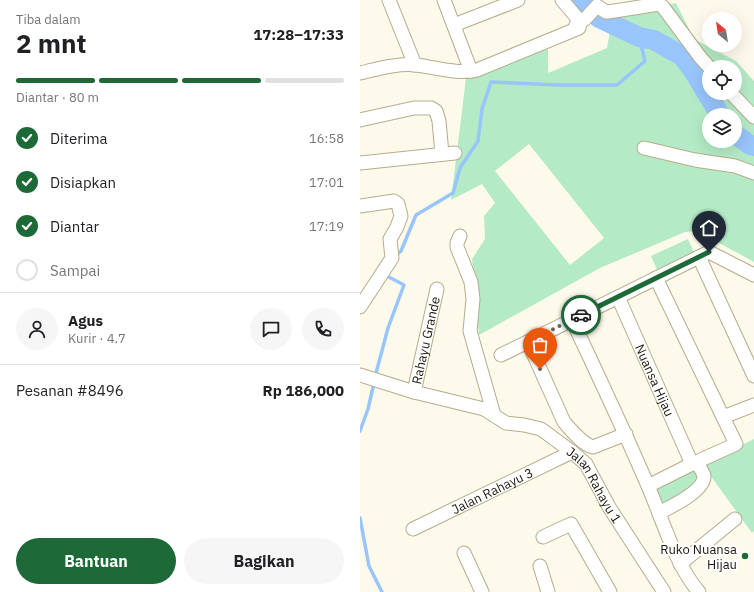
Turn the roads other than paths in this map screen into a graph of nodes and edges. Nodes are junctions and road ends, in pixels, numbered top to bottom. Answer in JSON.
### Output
{"nodes":[{"id":1,"x":389,"y":0,"type":"edge"},
{"id":2,"x":444,"y":0,"type":"edge"},
{"id":3,"x":518,"y":0,"type":"edge"},
{"id":4,"x":562,"y":0,"type":"edge"},
{"id":5,"x":594,"y":4,"type":"edge"},
{"id":6,"x":583,"y":22,"type":"junction"},
{"id":7,"x":454,"y":25,"type":"junction"},
{"id":8,"x":703,"y":60,"type":"edge"},
{"id":9,"x":415,"y":65,"type":"junction"},
{"id":10,"x":361,"y":69,"type":"edge"},
{"id":11,"x":471,"y":72,"type":"junction"},
{"id":12,"x":738,"y":100,"type":"edge"},
{"id":13,"x":754,"y":117,"type":"edge"},
{"id":14,"x":360,"y":120,"type":"edge"},
{"id":15,"x":644,"y":148,"type":"dead end"},
{"id":16,"x":360,"y":163,"type":"edge"},
{"id":17,"x":754,"y":173,"type":"edge"},
{"id":18,"x":360,"y":206,"type":"edge"},
{"id":19,"x":460,"y":236,"type":"dead end"},
{"id":20,"x":699,"y":257,"type":"junction"},
{"id":21,"x":754,"y":275,"type":"edge"},
{"id":22,"x":656,"y":278,"type":"junction"},
{"id":23,"x":437,"y":289,"type":"dead end"},
{"id":24,"x":618,"y":297,"type":"junction"},
{"id":25,"x":363,"y":303,"type":"edge"},
{"id":26,"x":572,"y":320,"type":"junction"},
{"id":27,"x":528,"y":342,"type":"junction"},
{"id":28,"x":501,"y":355,"type":"dead end"},
{"id":29,"x":754,"y":376,"type":"edge"},
{"id":30,"x":370,"y":379,"type":"edge"},
{"id":31,"x":414,"y":392,"type":"junction"},
{"id":32,"x":754,"y":405,"type":"edge"},
{"id":33,"x":494,"y":415,"type":"junction"},
{"id":34,"x":723,"y":417,"type":"junction"},
{"id":35,"x":626,"y":434,"type":"junction"},
{"id":36,"x":572,"y":452,"type":"junction"},
{"id":37,"x":695,"y":463,"type":"junction"},
{"id":38,"x":648,"y":486,"type":"junction"},
{"id":39,"x":659,"y":513,"type":"junction"},
{"id":40,"x":735,"y":519,"type":"dead end"},
{"id":41,"x":413,"y":528,"type":"dead end"},
{"id":42,"x":543,"y":537,"type":"dead end"},
{"id":43,"x":464,"y":553,"type":"dead end"},
{"id":44,"x":680,"y":564,"type":"junction"},
{"id":45,"x":540,"y":566,"type":"dead end"},
{"id":46,"x":482,"y":592,"type":"edge"},
{"id":47,"x":548,"y":592,"type":"edge"},
{"id":48,"x":610,"y":592,"type":"edge"},
{"id":49,"x":664,"y":592,"type":"edge"},
{"id":50,"x":699,"y":592,"type":"edge"}],
"edges":[{"from":1,"to":9,"type":"street"},
{"from":2,"to":7,"type":"street"},
{"from":3,"to":7,"type":"street"},
{"from":4,"to":6,"type":"street"},
{"from":5,"to":6,"type":"street"},
{"from":5,"to":8,"type":"street"},
{"from":6,"to":11,"type":"street"},
{"from":7,"to":11,"type":"street"},
{"from":9,"to":10,"type":"street"},
{"from":9,"to":11,"type":"street"},
{"from":12,"to":13,"type":"street"},
{"from":14,"to":16,"type":"street"},
{"from":15,"to":17,"type":"street"},
{"from":18,"to":25,"type":"street"},
{"from":19,"to":33,"type":"street"},
{"from":20,"to":21,"type":"street"},
{"from":20,"to":22,"type":"street"},
{"from":20,"to":29,"type":"street"},
{"from":22,"to":24,"type":"street"},
{"from":22,"to":34,"type":"street"},
{"from":23,"to":31,"type":"street","name":"Rahayu Grande"},
{"from":24,"to":26,"type":"street"},
{"from":24,"to":37,"type":"street","name":"Nuansa Hijau"},
{"from":26,"to":27,"type":"street"},
{"from":26,"to":35,"type":"street"},
{"from":27,"to":28,"type":"street"},
{"from":27,"to":35,"type":"street"},
{"from":30,"to":31,"type":"street","name":"Jalan Rahayu 1"},
{"from":31,"to":33,"type":"street","name":"Jalan Rahayu 1"},
{"from":32,"to":34,"type":"street"},
{"from":33,"to":36,"type":"street","name":"Jalan Rahayu 1"},
{"from":34,"to":37,"type":"street"},
{"from":35,"to":38,"type":"street"},
{"from":36,"to":41,"type":"street","name":"Jalan Rahayu 3"},
{"from":36,"to":49,"type":"street","name":"Jalan Rahayu 1"},
{"from":37,"to":38,"type":"street"},
{"from":37,"to":39,"type":"street","name":"Nuansa Hijau"},
{"from":38,"to":39,"type":"street"},
{"from":39,"to":44,"type":"street"},
{"from":40,"to":44,"type":"street"},
{"from":42,"to":48,"type":"street"},
{"from":43,"to":46,"type":"street"},
{"from":44,"to":50,"type":"street"},
{"from":45,"to":47,"type":"street"}]}
